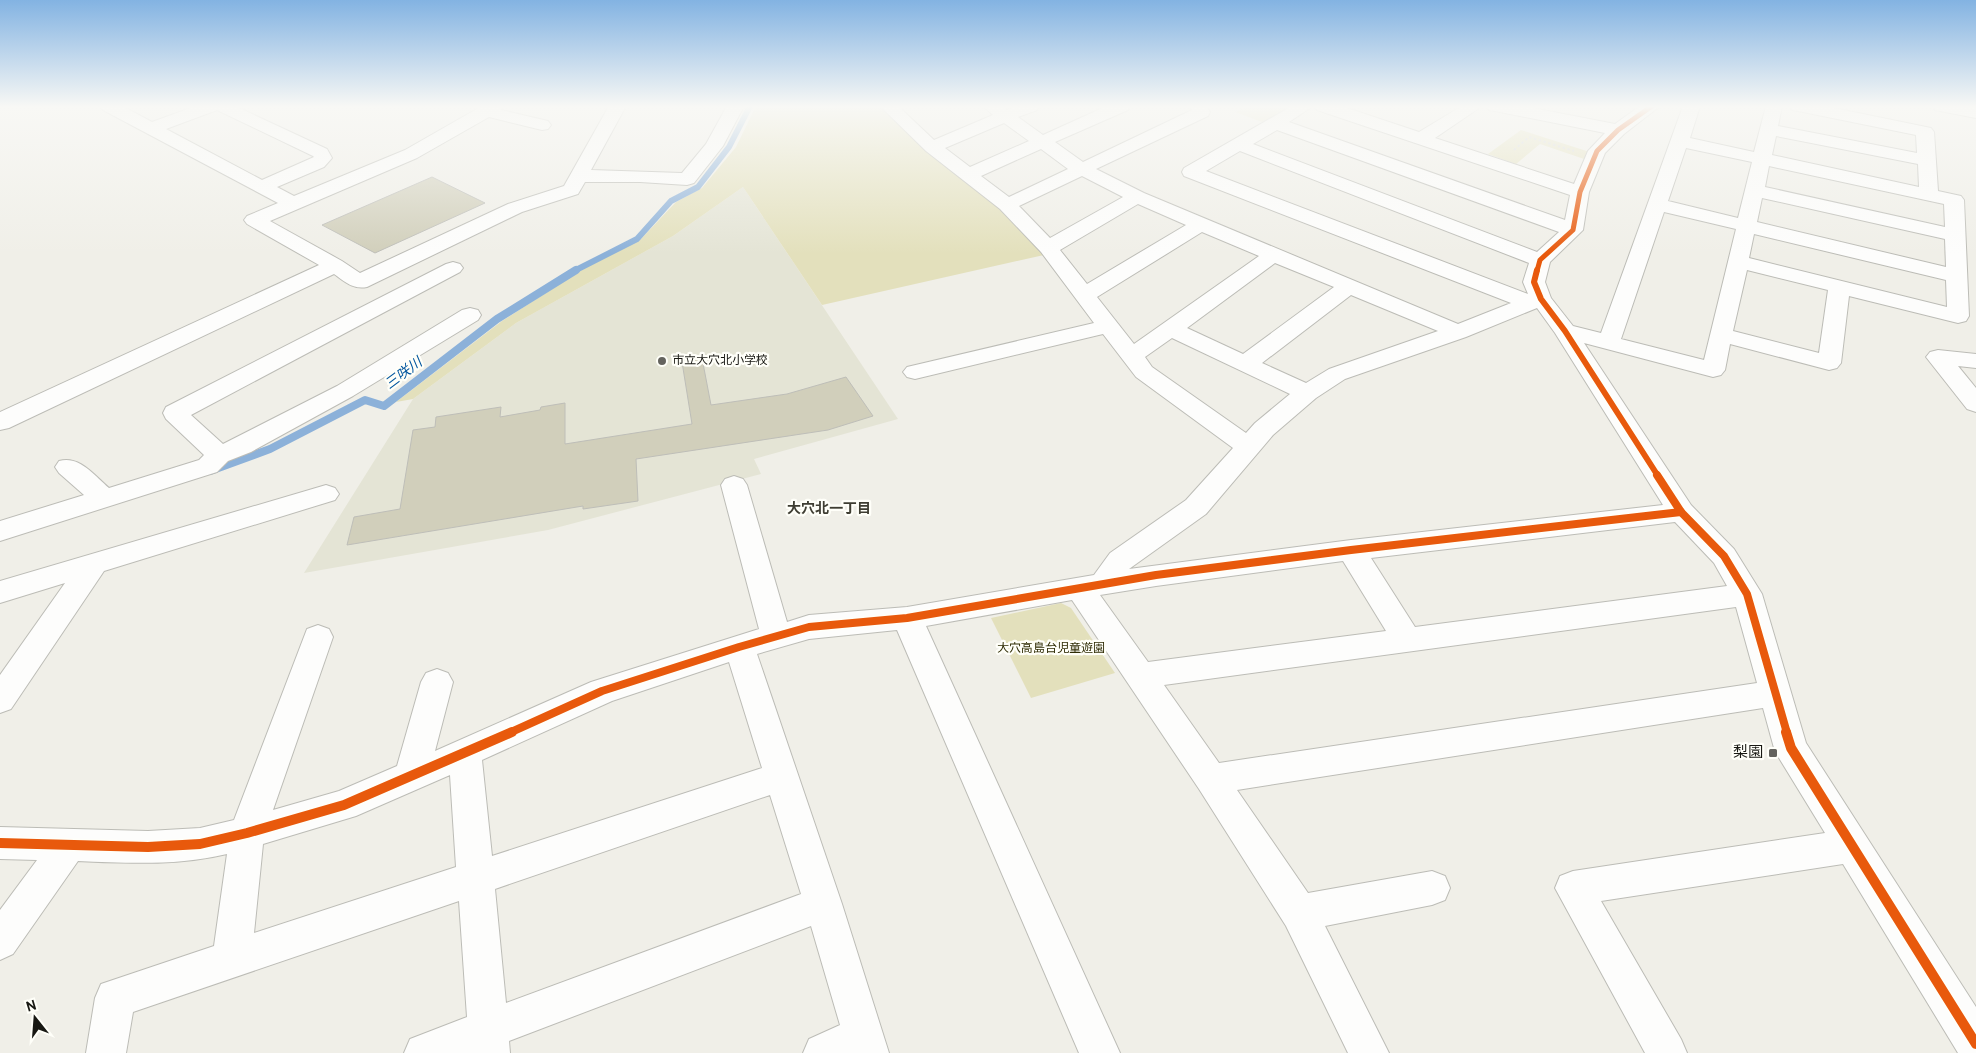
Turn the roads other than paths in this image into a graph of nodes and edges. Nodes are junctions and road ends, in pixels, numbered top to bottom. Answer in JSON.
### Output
{"nodes":[{"id":1,"x":203,"y":155,"type":"edge"},
{"id":2,"x":322,"y":155,"type":"edge"},
{"id":3,"x":408,"y":155,"type":"edge"},
{"id":4,"x":591,"y":155,"type":"edge"},
{"id":5,"x":707,"y":155,"type":"edge"},
{"id":6,"x":942,"y":155,"type":"edge"},
{"id":7,"x":1010,"y":155,"type":"edge"},
{"id":8,"x":1062,"y":155,"type":"edge"},
{"id":9,"x":1110,"y":155,"type":"edge"},
{"id":10,"x":1219,"y":155,"type":"edge"},
{"id":11,"x":1267,"y":155,"type":"edge"},
{"id":12,"x":1365,"y":155,"type":"edge"},
{"id":13,"x":1469,"y":155,"type":"edge"},
{"id":14,"x":1595,"y":155,"type":"edge"},
{"id":15,"x":1675,"y":155,"type":"edge"},
{"id":16,"x":1744,"y":155,"type":"edge"},
{"id":17,"x":1763,"y":155,"type":"edge"},
{"id":18,"x":1901,"y":155,"type":"edge"},
{"id":19,"x":1926,"y":155,"type":"edge"},
{"id":20,"x":1762,"y":159,"type":"junction"},
{"id":21,"x":1926,"y":160,"type":"junction"},
{"id":22,"x":1081,"y":169,"type":"junction"},
{"id":23,"x":967,"y":174,"type":"junction"},
{"id":24,"x":579,"y":176,"type":"junction"},
{"id":25,"x":261,"y":186,"type":"junction"},
{"id":26,"x":1754,"y":190,"type":"junction"},
{"id":27,"x":1580,"y":192,"type":"junction"},
{"id":28,"x":1930,"y":194,"type":"junction"},
{"id":29,"x":1137,"y":197,"type":"junction"},
{"id":30,"x":294,"y":204,"type":"junction"},
{"id":31,"x":1007,"y":204,"type":"junction"},
{"id":32,"x":1659,"y":205,"type":"junction"},
{"id":33,"x":1200,"y":224,"type":"junction"},
{"id":34,"x":1746,"y":226,"type":"junction"},
{"id":35,"x":1574,"y":230,"type":"junction"},
{"id":36,"x":1955,"y":235,"type":"junction"},
{"id":37,"x":1048,"y":248,"type":"junction"},
{"id":38,"x":1274,"y":254,"type":"junction"},
{"id":39,"x":1540,"y":260,"type":"junction"},
{"id":40,"x":1738,"y":262,"type":"junction"},
{"id":41,"x":335,"y":265,"type":"junction"},
{"id":42,"x":453,"y":268,"type":"dead end"},
{"id":43,"x":1956,"y":276,"type":"junction"},
{"id":44,"x":1349,"y":286,"type":"junction"},
{"id":45,"x":1839,"y":288,"type":"junction"},
{"id":46,"x":1085,"y":295,"type":"junction"},
{"id":47,"x":1536,"y":301,"type":"junction"},
{"id":48,"x":470,"y":315,"type":"dead end"},
{"id":49,"x":1108,"y":326,"type":"junction"},
{"id":50,"x":1172,"y":329,"type":"junction"},
{"id":51,"x":1565,"y":331,"type":"junction"},
{"id":52,"x":1458,"y":332,"type":"junction"},
{"id":53,"x":1721,"y":335,"type":"junction"},
{"id":54,"x":1609,"y":342,"type":"junction"},
{"id":55,"x":1131,"y":356,"type":"junction"},
{"id":56,"x":1976,"y":361,"type":"edge"},
{"id":57,"x":1245,"y":364,"type":"junction"},
{"id":58,"x":915,"y":372,"type":"dead end"},
{"id":59,"x":1307,"y":393,"type":"junction"},
{"id":60,"x":1976,"y":404,"type":"edge"},
{"id":61,"x":0,"y":422,"type":"edge"},
{"id":62,"x":1248,"y":447,"type":"junction"},
{"id":63,"x":219,"y":455,"type":"junction"},
{"id":64,"x":68,"y":466,"type":"dead end"},
{"id":65,"x":734,"y":485,"type":"dead end"},
{"id":66,"x":326,"y":494,"type":"dead end"},
{"id":67,"x":104,"y":498,"type":"junction"},
{"id":68,"x":1681,"y":512,"type":"junction"},
{"id":69,"x":0,"y":531,"type":"edge"},
{"id":70,"x":1352,"y":550,"type":"junction"},
{"id":71,"x":95,"y":562,"type":"junction"},
{"id":72,"x":1091,"y":587,"type":"junction"},
{"id":73,"x":0,"y":592,"type":"edge"},
{"id":74,"x":1748,"y":594,"type":"junction"},
{"id":75,"x":907,"y":618,"type":"junction"},
{"id":76,"x":776,"y":636,"type":"junction"},
{"id":77,"x":318,"y":637,"type":"dead end"},
{"id":78,"x":1407,"y":640,"type":"junction"},
{"id":79,"x":739,"y":647,"type":"junction"},
{"id":80,"x":1140,"y":676,"type":"junction"},
{"id":81,"x":437,"y":682,"type":"dead end"},
{"id":82,"x":1774,"y":693,"type":"junction"},
{"id":83,"x":0,"y":700,"type":"edge"},
{"id":84,"x":465,"y":753,"type":"junction"},
{"id":85,"x":412,"y":775,"type":"junction"},
{"id":86,"x":781,"y":776,"type":"junction"},
{"id":87,"x":1210,"y":779,"type":"junction"},
{"id":88,"x":247,"y":833,"type":"junction"},
{"id":89,"x":0,"y":842,"type":"edge"},
{"id":90,"x":69,"y":845,"type":"junction"},
{"id":91,"x":1850,"y":846,"type":"junction"},
{"id":92,"x":475,"y":878,"type":"junction"},
{"id":93,"x":1432,"y":888,"type":"dead end"},
{"id":94,"x":823,"y":904,"type":"junction"},
{"id":95,"x":1299,"y":913,"type":"junction"},
{"id":96,"x":0,"y":941,"type":"edge"},
{"id":97,"x":232,"y":959,"type":"junction"},
{"id":98,"x":489,"y":1041,"type":"edge"},
{"id":99,"x":1976,"y":1044,"type":"edge"},
{"id":100,"x":866,"y":1045,"type":"edge"},
{"id":101,"x":106,"y":1053,"type":"edge"},
{"id":102,"x":424,"y":1053,"type":"edge"},
{"id":103,"x":822,"y":1053,"type":"edge"},
{"id":104,"x":1100,"y":1053,"type":"edge"},
{"id":105,"x":1369,"y":1053,"type":"edge"},
{"id":106,"x":1668,"y":1053,"type":"edge"}],
"edges":[{"from":1,"to":25,"type":"street"},
{"from":2,"to":25,"type":"street"},
{"from":3,"to":30,"type":"street"},
{"from":4,"to":24,"type":"street"},
{"from":5,"to":24,"type":"street"},
{"from":6,"to":23,"type":"street"},
{"from":7,"to":23,"type":"street"},
{"from":8,"to":22,"type":"street"},
{"from":9,"to":22,"type":"street"},
{"from":10,"to":47,"type":"street"},
{"from":11,"to":39,"type":"street"},
{"from":12,"to":35,"type":"street"},
{"from":13,"to":27,"type":"street"},
{"from":14,"to":27,"type":"street"},
{"from":15,"to":32,"type":"street"},
{"from":16,"to":20,"type":"street"},
{"from":17,"to":20,"type":"street"},
{"from":18,"to":21,"type":"street"},
{"from":19,"to":21,"type":"street"},
{"from":20,"to":26,"type":"street"},
{"from":20,"to":28,"type":"street"},
{"from":21,"to":28,"type":"street"},
{"from":22,"to":29,"type":"street"},
{"from":22,"to":31,"type":"street"},
{"from":23,"to":31,"type":"street"},
{"from":24,"to":41,"type":"street"},
{"from":25,"to":30,"type":"street"},
{"from":26,"to":34,"type":"street"},
{"from":26,"to":36,"type":"street"},
{"from":27,"to":35,"type":"street"},
{"from":28,"to":36,"type":"street"},
{"from":29,"to":33,"type":"street"},
{"from":29,"to":37,"type":"street"},
{"from":30,"to":41,"type":"street"},
{"from":31,"to":37,"type":"street"},
{"from":32,"to":34,"type":"street"},
{"from":32,"to":54,"type":"street"},
{"from":33,"to":38,"type":"street"},
{"from":33,"to":46,"type":"street"},
{"from":34,"to":40,"type":"street"},
{"from":34,"to":43,"type":"street"},
{"from":35,"to":39,"type":"street"},
{"from":36,"to":43,"type":"street"},
{"from":37,"to":46,"type":"street"},
{"from":38,"to":44,"type":"street"},
{"from":38,"to":50,"type":"street"},
{"from":39,"to":47,"type":"street"},
{"from":40,"to":45,"type":"street"},
{"from":40,"to":53,"type":"street"},
{"from":41,"to":61,"type":"street"},
{"from":42,"to":63,"type":"street"},
{"from":43,"to":45,"type":"street"},
{"from":44,"to":52,"type":"street"},
{"from":44,"to":57,"type":"street"},
{"from":45,"to":53,"type":"street"},
{"from":46,"to":49,"type":"street"},
{"from":47,"to":51,"type":"street"},
{"from":47,"to":52,"type":"street"},
{"from":48,"to":63,"type":"street"},
{"from":49,"to":55,"type":"street"},
{"from":49,"to":58,"type":"street"},
{"from":50,"to":55,"type":"street"},
{"from":50,"to":57,"type":"street"},
{"from":51,"to":54,"type":"street"},
{"from":51,"to":68,"type":"street"},
{"from":52,"to":59,"type":"street"},
{"from":53,"to":54,"type":"street"},
{"from":55,"to":62,"type":"street"},
{"from":56,"to":60,"type":"street"},
{"from":57,"to":59,"type":"street"},
{"from":59,"to":62,"type":"street"},
{"from":62,"to":72,"type":"street"},
{"from":63,"to":67,"type":"street"},
{"from":64,"to":67,"type":"street"},
{"from":65,"to":76,"type":"street"},
{"from":66,"to":71,"type":"street"},
{"from":67,"to":69,"type":"street"},
{"from":68,"to":70,"type":"street"},
{"from":68,"to":74,"type":"street"},
{"from":70,"to":72,"type":"street"},
{"from":70,"to":78,"type":"street"},
{"from":71,"to":73,"type":"street"},
{"from":71,"to":83,"type":"street"},
{"from":72,"to":75,"type":"street"},
{"from":72,"to":80,"type":"street"},
{"from":74,"to":78,"type":"street"},
{"from":74,"to":82,"type":"street"},
{"from":75,"to":76,"type":"street"},
{"from":75,"to":104,"type":"street"},
{"from":76,"to":79,"type":"street"},
{"from":77,"to":88,"type":"street"},
{"from":78,"to":80,"type":"street"},
{"from":79,"to":84,"type":"street"},
{"from":79,"to":86,"type":"street"},
{"from":80,"to":87,"type":"street"},
{"from":81,"to":85,"type":"street"},
{"from":82,"to":87,"type":"street"},
{"from":82,"to":91,"type":"street"},
{"from":84,"to":85,"type":"street"},
{"from":84,"to":92,"type":"street"},
{"from":85,"to":88,"type":"street"},
{"from":86,"to":92,"type":"street"},
{"from":86,"to":94,"type":"street"},
{"from":87,"to":95,"type":"street"},
{"from":88,"to":90,"type":"street"},
{"from":88,"to":97,"type":"street"},
{"from":89,"to":90,"type":"street"},
{"from":90,"to":96,"type":"street"},
{"from":91,"to":99,"type":"street"},
{"from":91,"to":106,"type":"street"},
{"from":92,"to":97,"type":"street"},
{"from":92,"to":98,"type":"street"},
{"from":93,"to":95,"type":"street"},
{"from":94,"to":98,"type":"street"},
{"from":94,"to":100,"type":"street"},
{"from":95,"to":105,"type":"street"},
{"from":97,"to":101,"type":"street"},
{"from":98,"to":102,"type":"street"},
{"from":100,"to":103,"type":"street"}]}
